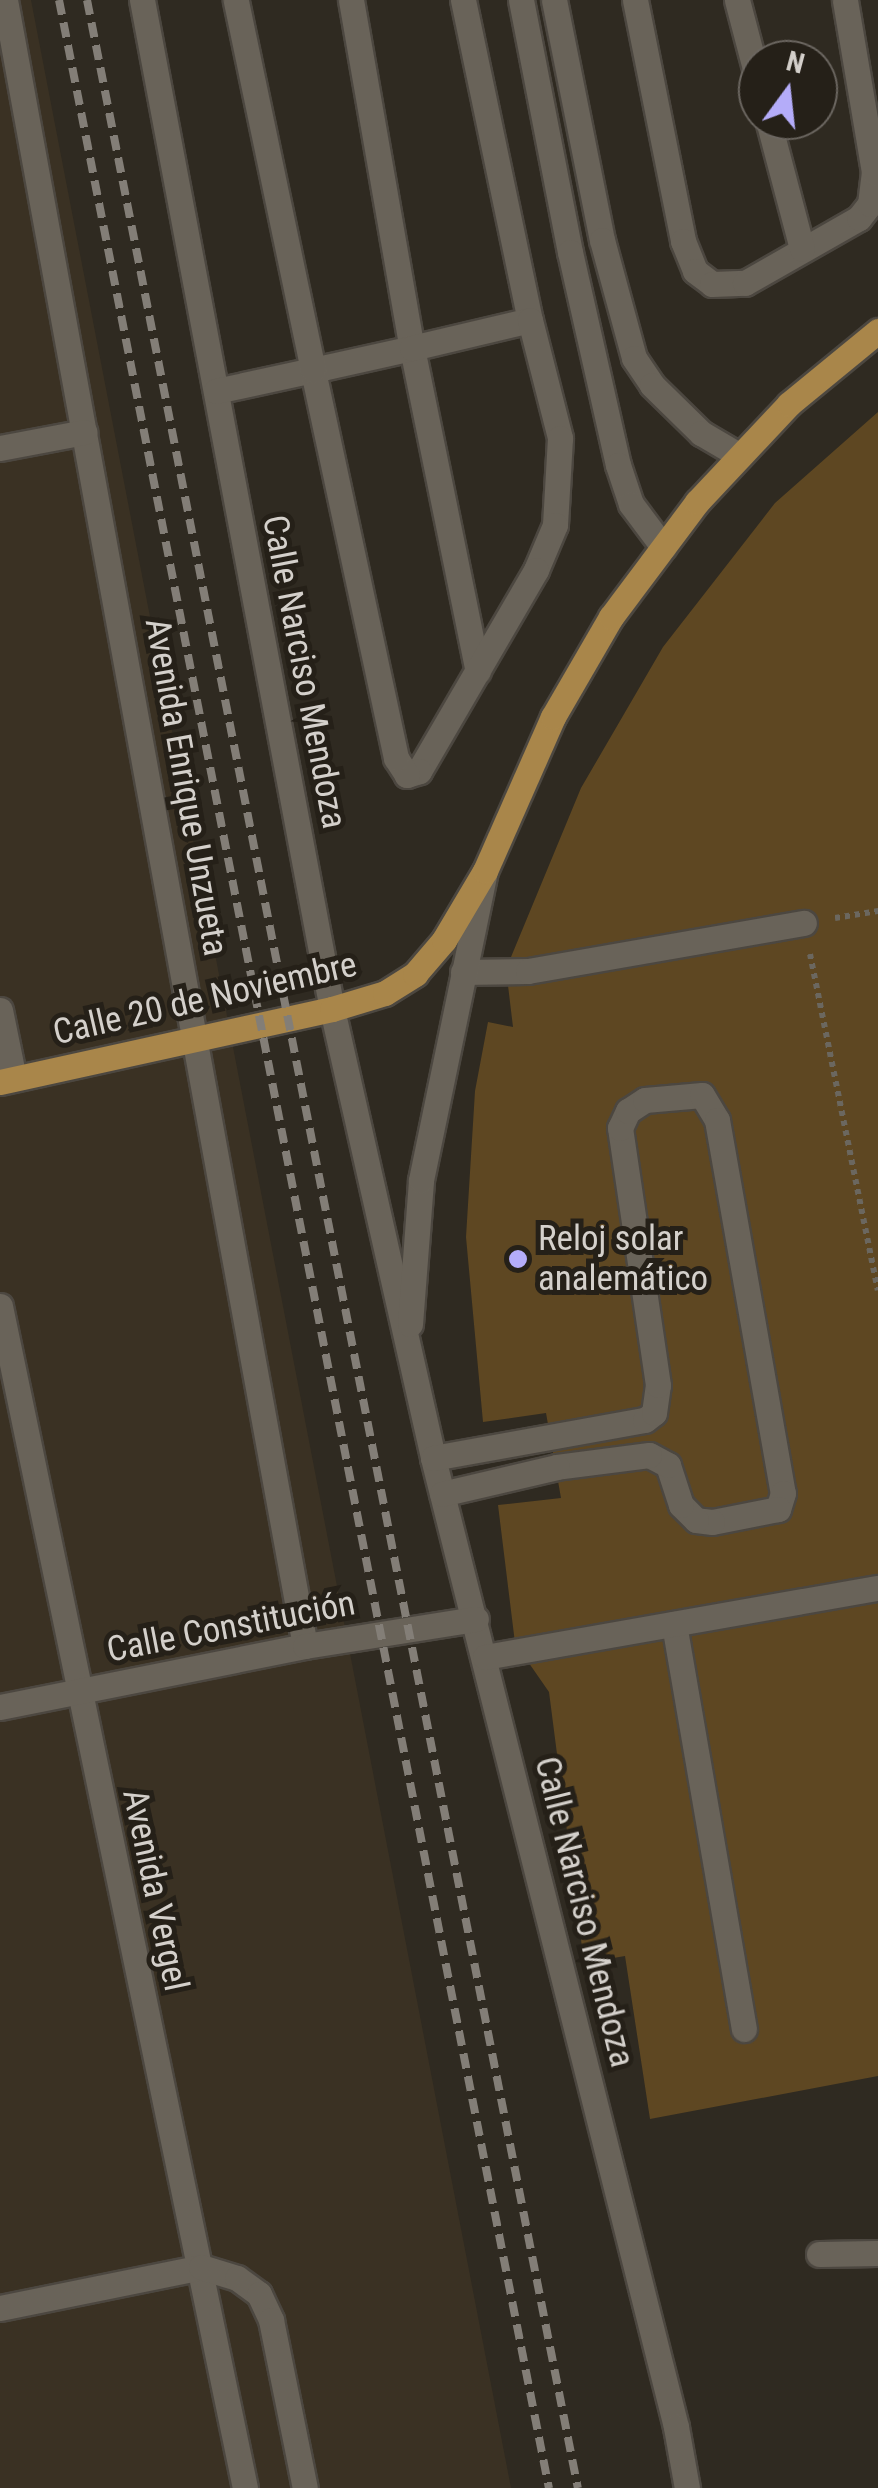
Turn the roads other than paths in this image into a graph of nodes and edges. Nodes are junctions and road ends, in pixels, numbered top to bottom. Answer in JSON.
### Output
{"nodes":[{"id":1,"x":4,"y":0,"type":"edge"},
{"id":2,"x":142,"y":0,"type":"edge"},
{"id":3,"x":236,"y":0,"type":"edge"},
{"id":4,"x":351,"y":0,"type":"edge"},
{"id":5,"x":463,"y":0,"type":"edge"},
{"id":6,"x":521,"y":0,"type":"edge"},
{"id":7,"x":554,"y":0,"type":"edge"},
{"id":8,"x":634,"y":0,"type":"edge"},
{"id":9,"x":738,"y":0,"type":"edge"},
{"id":10,"x":845,"y":0,"type":"edge"},
{"id":11,"x":748,"y":40,"type":"edge"},
{"id":12,"x":773,"y":140,"type":"edge"},
{"id":13,"x":802,"y":249,"type":"junction"},
{"id":14,"x":530,"y":320,"type":"junction"},
{"id":15,"x":878,"y":331,"type":"edge"},
{"id":16,"x":412,"y":348,"type":"junction"},
{"id":17,"x":313,"y":370,"type":"junction"},
{"id":18,"x":216,"y":391,"type":"junction"},
{"id":19,"x":85,"y":432,"type":"junction"},
{"id":20,"x":0,"y":448,"type":"edge"},
{"id":21,"x":740,"y":456,"type":"junction"},
{"id":22,"x":664,"y":547,"type":"junction"},
{"id":23,"x":478,"y":671,"type":"junction"},
{"id":24,"x":485,"y":871,"type":"junction"},
{"id":25,"x":804,"y":923,"type":"road end"},
{"id":26,"x":463,"y":972,"type":"junction"},
{"id":27,"x":332,"y":1009,"type":"junction"},
{"id":28,"x":0,"y":1010,"type":"edge"},
{"id":29,"x":196,"y":1040,"type":"junction"},
{"id":30,"x":7,"y":1081,"type":"edge"},
{"id":31,"x":0,"y":1306,"type":"edge"},
{"id":32,"x":408,"y":1354,"type":"junction"},
{"id":33,"x":432,"y":1458,"type":"junction"},
{"id":34,"x":442,"y":1494,"type":"junction"},
{"id":35,"x":878,"y":1588,"type":"edge"},
{"id":36,"x":476,"y":1619,"type":"junction"},
{"id":37,"x":674,"y":1624,"type":"junction"},
{"id":38,"x":305,"y":1646,"type":"junction"},
{"id":39,"x":485,"y":1657,"type":"junction"},
{"id":40,"x":77,"y":1692,"type":"junction"},
{"id":41,"x":0,"y":1706,"type":"edge"},
{"id":42,"x":744,"y":2028,"type":"dead end"},
{"id":43,"x":878,"y":2253,"type":"edge"},
{"id":44,"x":819,"y":2254,"type":"dead end"},
{"id":45,"x":202,"y":2267,"type":"junction"},
{"id":46,"x":0,"y":2308,"type":"edge"},
{"id":47,"x":245,"y":2488,"type":"edge"},
{"id":48,"x":305,"y":2488,"type":"edge"},
{"id":49,"x":687,"y":2488,"type":"edge"}],
"edges":[{"from":1,"to":19,"type":"street","name":"Avenida Enrique Unzueta"},
{"from":2,"to":18,"type":"street","name":"Calle Narciso Mendoza"},
{"from":3,"to":17,"type":"street"},
{"from":4,"to":16,"type":"street"},
{"from":5,"to":14,"type":"street"},
{"from":6,"to":22,"type":"street"},
{"from":7,"to":21,"type":"street"},
{"from":8,"to":13,"type":"street"},
{"from":9,"to":11,"type":"street"},
{"from":10,"to":13,"type":"street"},
{"from":12,"to":13,"type":"street"},
{"from":14,"to":16,"type":"street"},
{"from":14,"to":23,"type":"street"},
{"from":15,"to":21,"type":"main road","name":"Calle 20 de Noviembre"},
{"from":16,"to":17,"type":"street"},
{"from":16,"to":23,"type":"street"},
{"from":17,"to":18,"type":"street"},
{"from":17,"to":23,"type":"street"},
{"from":18,"to":27,"type":"street","name":"Calle Narciso Mendoza"},
{"from":19,"to":20,"type":"street"},
{"from":19,"to":29,"type":"street","name":"Avenida Enrique Unzueta"},
{"from":21,"to":22,"type":"main road","name":"Calle 20 de Noviembre"},
{"from":22,"to":24,"type":"main road","name":"Calle 20 de Noviembre"},
{"from":24,"to":26,"type":"street","name":"Calle Narciso Mendoza"},
{"from":24,"to":27,"type":"main road","name":"Calle 20 de Noviembre"},
{"from":25,"to":26,"type":"street"},
{"from":26,"to":32,"type":"street","name":"Calle Narciso Mendoza"},
{"from":27,"to":29,"type":"main road","name":"Calle 20 de Noviembre"},
{"from":27,"to":32,"type":"street","name":"Calle Narciso Mendoza"},
{"from":28,"to":30,"type":"street"},
{"from":29,"to":30,"type":"main road","name":"Calle 20 de Noviembre"},
{"from":29,"to":38,"type":"street","name":"Avenida Enrique Unzueta"},
{"from":31,"to":40,"type":"street","name":"Avenida Vergel"},
{"from":32,"to":33,"type":"street","name":"Calle Narciso Mendoza"},
{"from":33,"to":34,"type":"street","name":"Calle Narciso Mendoza"},
{"from":33,"to":34,"type":"street"},
{"from":34,"to":36,"type":"street","name":"Calle Narciso Mendoza"},
{"from":35,"to":37,"type":"street"},
{"from":36,"to":38,"type":"street","name":"Calle Constitución"},
{"from":36,"to":39,"type":"street","name":"Calle Narciso Mendoza"},
{"from":37,"to":39,"type":"street"},
{"from":37,"to":42,"type":"street"},
{"from":38,"to":40,"type":"street","name":"Calle Constitución"},
{"from":39,"to":49,"type":"street","name":"Calle Narciso Mendoza"},
{"from":40,"to":41,"type":"street","name":"Calle Constitución"},
{"from":40,"to":45,"type":"street","name":"Avenida Vergel"},
{"from":43,"to":44,"type":"street"},
{"from":45,"to":46,"type":"street"},
{"from":45,"to":47,"type":"street","name":"Avenida Vergel"},
{"from":45,"to":48,"type":"street"}]}
